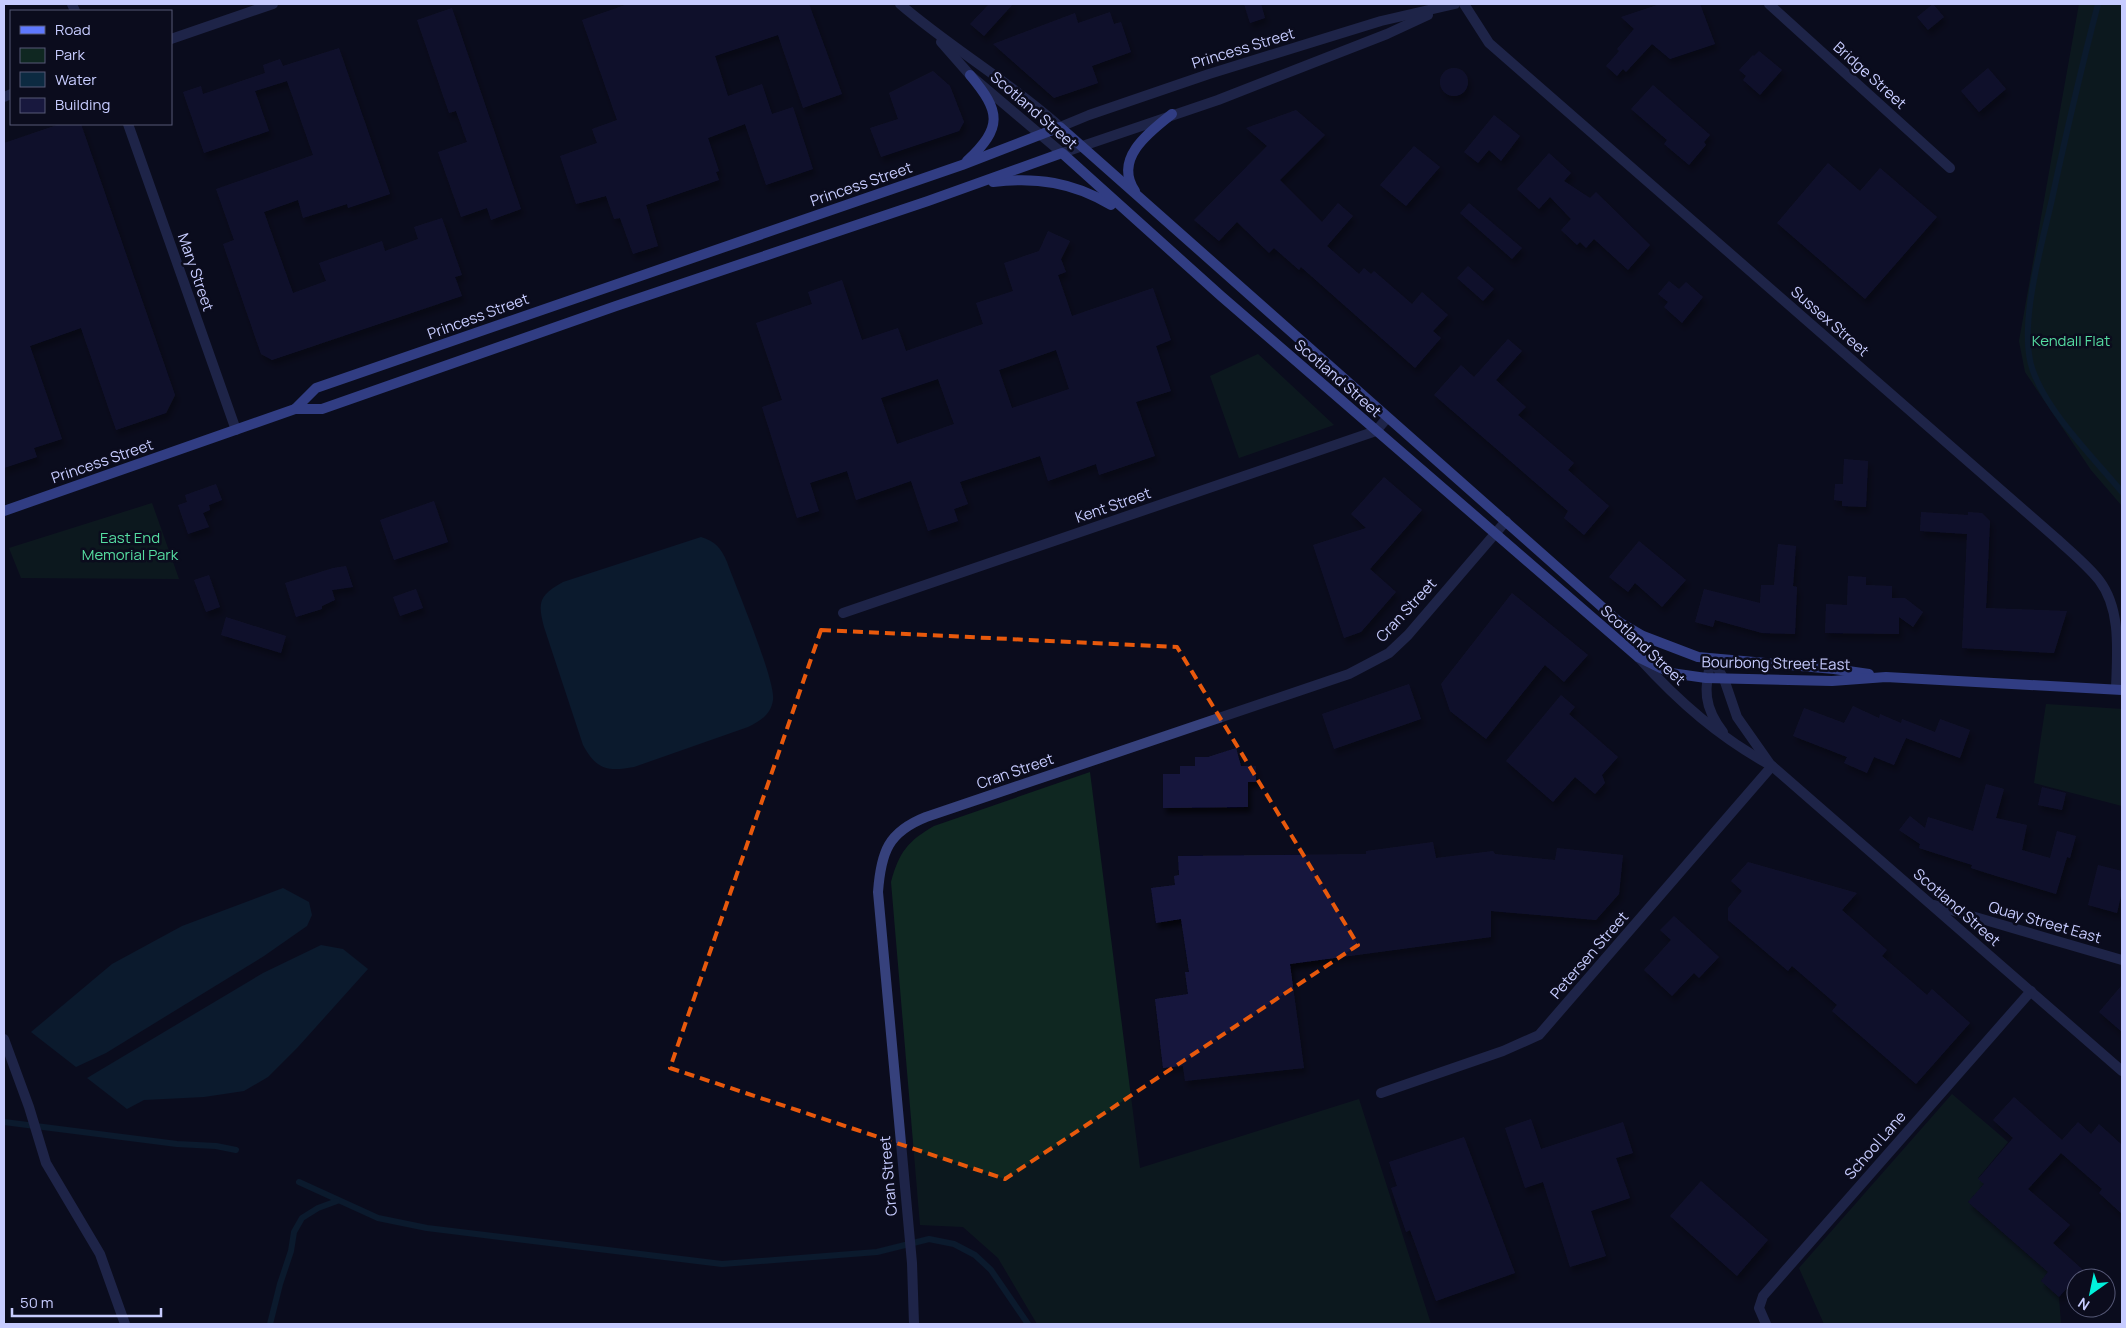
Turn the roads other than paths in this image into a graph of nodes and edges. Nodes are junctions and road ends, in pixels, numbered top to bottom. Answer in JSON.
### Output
{"nodes":[{"id":1,"x":273,"y":4,"type":"edge"},
{"id":2,"x":900,"y":4,"type":"edge"},
{"id":3,"x":1464,"y":4,"type":"edge"},
{"id":4,"x":1769,"y":4,"type":"edge"},
{"id":5,"x":1451,"y":5,"type":"edge"},
{"id":6,"x":931,"y":30,"type":"junction"},
{"id":7,"x":172,"y":39,"type":"edge"},
{"id":8,"x":970,"y":75,"type":"junction"},
{"id":9,"x":1172,"y":114,"type":"junction"},
{"id":10,"x":128,"y":125,"type":"edge"},
{"id":11,"x":1060,"y":127,"type":"junction"},
{"id":12,"x":1042,"y":135,"type":"junction"},
{"id":13,"x":1081,"y":146,"type":"junction"},
{"id":14,"x":1062,"y":153,"type":"junction"},
{"id":15,"x":962,"y":165,"type":"junction"},
{"id":16,"x":1950,"y":168,"type":"dead end"},
{"id":17,"x":976,"y":184,"type":"junction"},
{"id":18,"x":1141,"y":200,"type":"junction"},
{"id":19,"x":1129,"y":216,"type":"junction"},
{"id":20,"x":295,"y":409,"type":"junction"},
{"id":21,"x":1387,"y":418,"type":"junction"},
{"id":22,"x":236,"y":430,"type":"junction"},
{"id":23,"x":1376,"y":430,"type":"junction"},
{"id":24,"x":4,"y":511,"type":"edge"},
{"id":25,"x":1506,"y":521,"type":"junction"},
{"id":26,"x":1495,"y":534,"type":"junction"},
{"id":27,"x":842,"y":613,"type":"dead end"},
{"id":28,"x":1672,"y":649,"type":"joint"},
{"id":29,"x":1638,"y":657,"type":"junction"},
{"id":30,"x":1712,"y":660,"type":"junction"},
{"id":31,"x":1886,"y":677,"type":"junction"},
{"id":32,"x":1706,"y":678,"type":"junction"},
{"id":33,"x":1724,"y":679,"type":"junction"},
{"id":34,"x":2119,"y":690,"type":"edge"},
{"id":35,"x":1731,"y":743,"type":"junction"},
{"id":36,"x":1772,"y":766,"type":"junction"},
{"id":37,"x":1931,"y":904,"type":"junction"},
{"id":38,"x":2122,"y":960,"type":"edge"},
{"id":39,"x":2030,"y":991,"type":"junction"},
{"id":40,"x":4,"y":1041,"type":"edge"},
{"id":41,"x":2122,"y":1071,"type":"edge"},
{"id":42,"x":1381,"y":1093,"type":"dead end"},
{"id":43,"x":125,"y":1324,"type":"edge"},
{"id":44,"x":914,"y":1324,"type":"edge"},
{"id":45,"x":1766,"y":1324,"type":"edge"}],
"edges":[{"from":1,"to":7,"type":"street"},
{"from":2,"to":6,"type":"street","name":"Scotland Street"},
{"from":3,"to":34,"type":"street","name":"Sussex Street"},
{"from":4,"to":16,"type":"street","name":"Bridge Street"},
{"from":5,"to":9,"type":"street","name":"Princess Street"},
{"from":5,"to":11,"type":"street","name":"Princess Street"},
{"from":6,"to":8,"type":"street","name":"Scotland Street"},
{"from":6,"to":11,"type":"street","name":"Scotland Street"},
{"from":8,"to":12,"type":"street","name":"Scotland Street"},
{"from":8,"to":15,"type":"main road"},
{"from":9,"to":13,"type":"street","name":"Princess Street"},
{"from":9,"to":18,"type":"main road"},
{"from":10,"to":22,"type":"street","name":"Mary Street"},
{"from":11,"to":12,"type":"main road","name":"Princess Street"},
{"from":11,"to":13,"type":"main road","name":"Scotland Street"},
{"from":12,"to":14,"type":"street","name":"Scotland Street"},
{"from":12,"to":15,"type":"main road","name":"Princess Street"},
{"from":13,"to":14,"type":"street","name":"Princess Street"},
{"from":13,"to":18,"type":"main road","name":"Scotland Street"},
{"from":14,"to":17,"type":"main road","name":"Princess Street"},
{"from":14,"to":19,"type":"main road","name":"Scotland Street"},
{"from":15,"to":20,"type":"main road","name":"Princess Street"},
{"from":17,"to":19,"type":"main road"},
{"from":17,"to":20,"type":"main road","name":"Princess Street"},
{"from":18,"to":21,"type":"main road","name":"Scotland Street"},
{"from":19,"to":23,"type":"main road","name":"Scotland Street"},
{"from":20,"to":22,"type":"main road","name":"Princess Street"},
{"from":21,"to":23,"type":"street","name":"Kent Street"},
{"from":21,"to":25,"type":"main road","name":"Scotland Street"},
{"from":22,"to":24,"type":"main road","name":"Princess Street"},
{"from":23,"to":26,"type":"main road","name":"Scotland Street"},
{"from":23,"to":27,"type":"street","name":"Kent Street"},
{"from":25,"to":26,"type":"street","name":"Cran Street"},
{"from":25,"to":28,"type":"main road","name":"Scotland Street"},
{"from":26,"to":29,"type":"main road","name":"Scotland Street"},
{"from":26,"to":44,"type":"street","name":"Cran Street"},
{"from":28,"to":30,"type":"main road","name":"Bourbong Street East"},
{"from":29,"to":32,"type":"main road","name":"Bourbong Street East"},
{"from":29,"to":35,"type":"street","name":"Scotland Street"},
{"from":30,"to":31,"type":"main road","name":"Bourbong Street East"},
{"from":30,"to":32,"type":"street","name":"Scotland Street"},
{"from":30,"to":33,"type":"street","name":"Scotland Street"},
{"from":31,"to":33,"type":"main road","name":"Bourbong Street East"},
{"from":31,"to":34,"type":"main road","name":"Bourbong Street East"},
{"from":32,"to":33,"type":"main road","name":"Bourbong Street East"},
{"from":32,"to":35,"type":"street","name":"Scotland Street"},
{"from":33,"to":36,"type":"street","name":"Scotland Street"},
{"from":35,"to":36,"type":"street","name":"Scotland Street"},
{"from":36,"to":37,"type":"street","name":"Scotland Street"},
{"from":36,"to":42,"type":"street","name":"Petersen Street"},
{"from":37,"to":38,"type":"street","name":"Quay Street East"},
{"from":37,"to":39,"type":"street","name":"Scotland Street"},
{"from":39,"to":41,"type":"street","name":"Scotland Street"},
{"from":39,"to":45,"type":"street","name":"School Lane"},
{"from":40,"to":43,"type":"street"}]}
